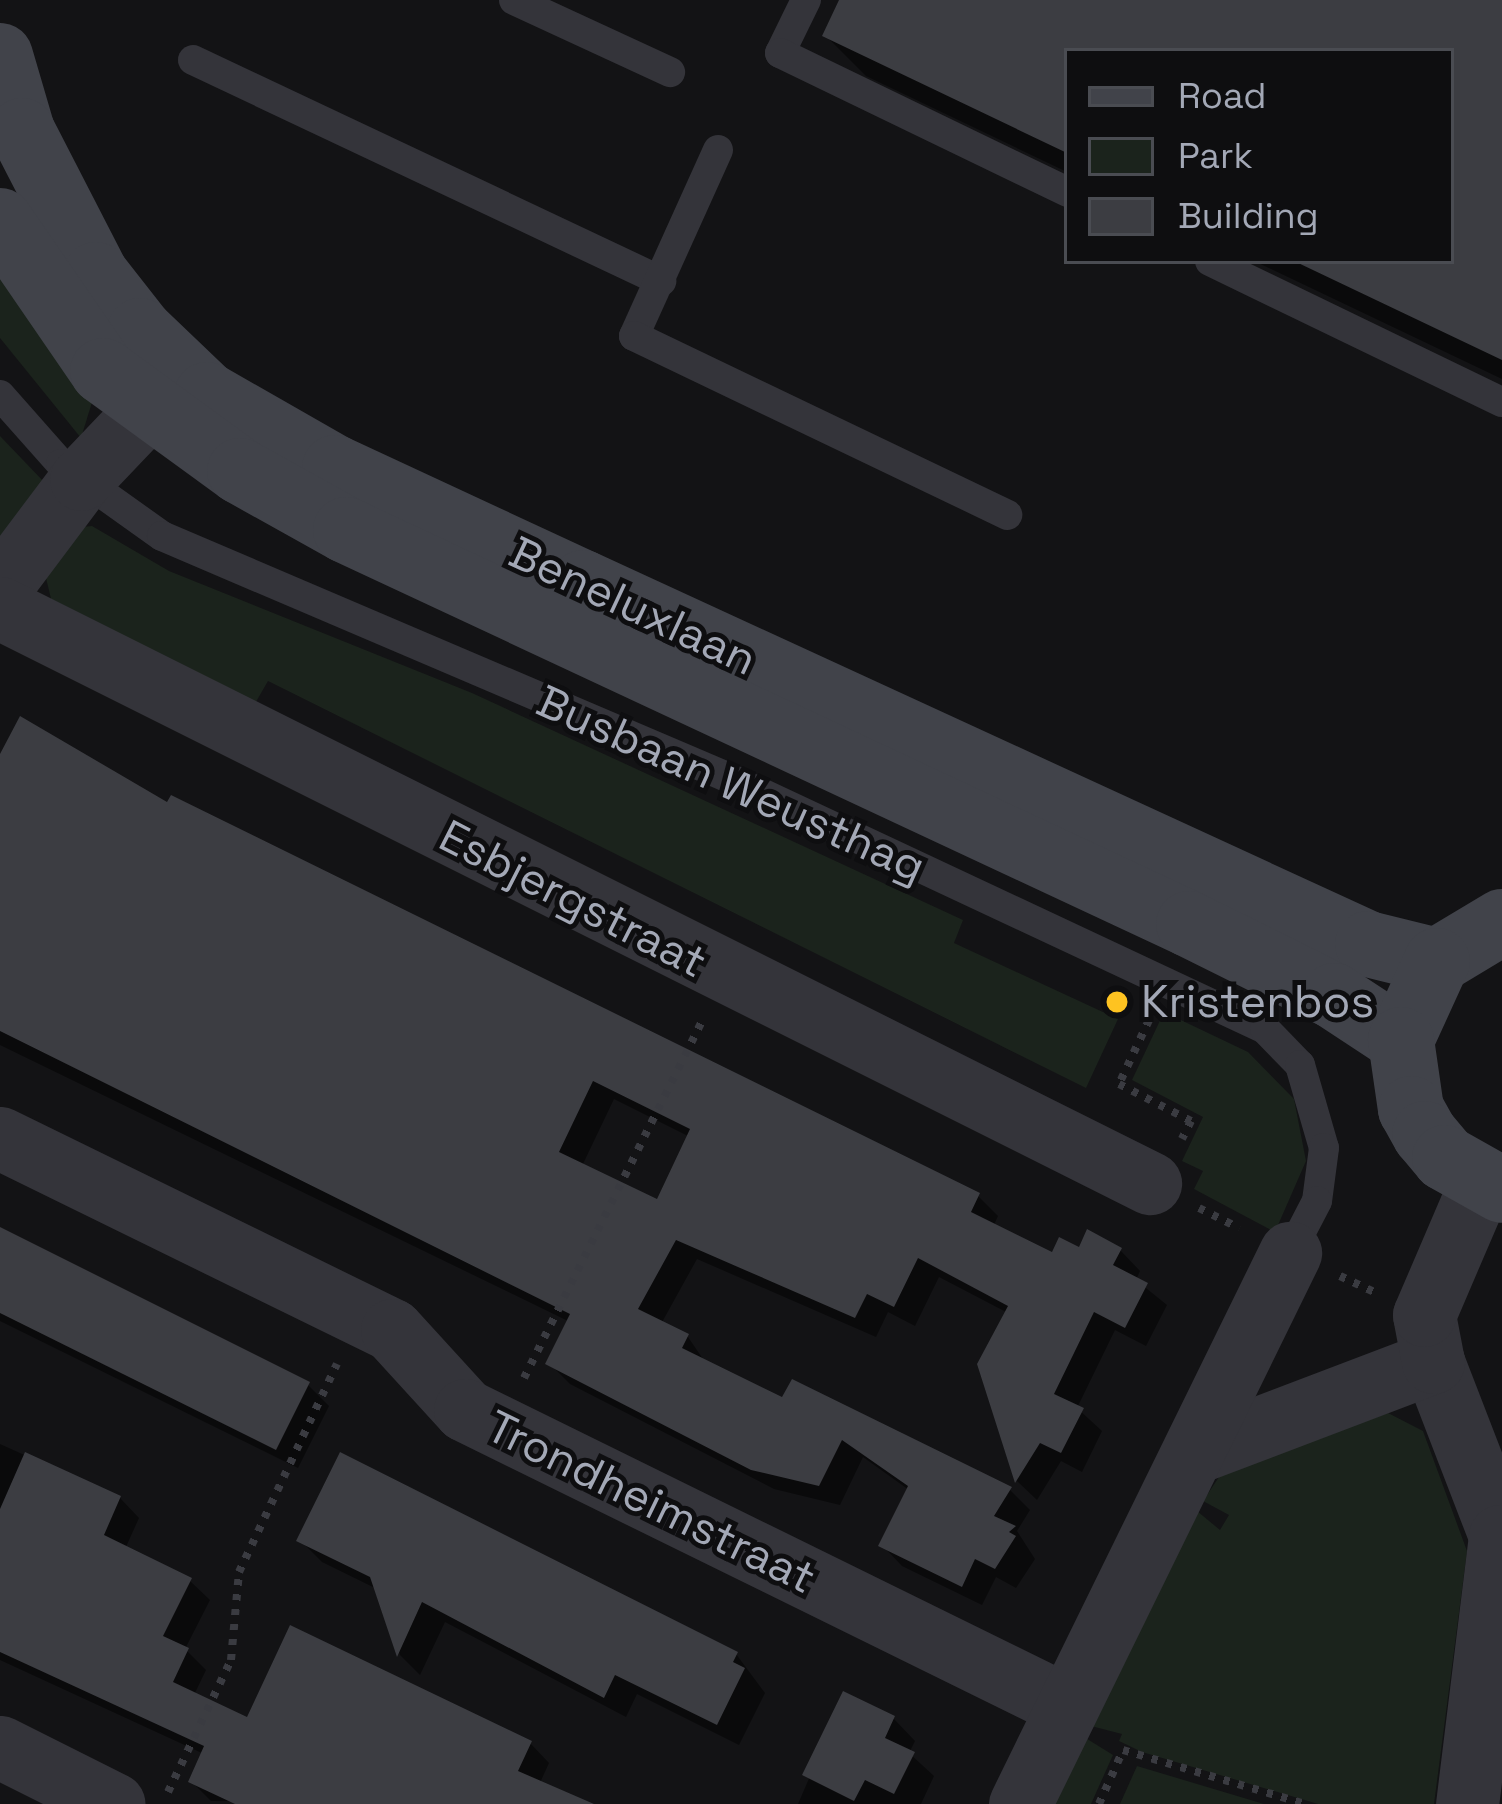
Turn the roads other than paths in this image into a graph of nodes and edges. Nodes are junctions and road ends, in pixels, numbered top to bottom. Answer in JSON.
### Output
{"nodes":[{"id":1,"x":514,"y":0,"type":"edge"},
{"id":2,"x":806,"y":0,"type":"edge"},
{"id":3,"x":0,"y":56,"type":"edge"},
{"id":4,"x":193,"y":60,"type":"dead end"},
{"id":5,"x":670,"y":72,"type":"dead end"},
{"id":6,"x":718,"y":150,"type":"dead end"},
{"id":7,"x":1064,"y":191,"type":"edge"},
{"id":8,"x":0,"y":221,"type":"edge"},
{"id":9,"x":1216,"y":264,"type":"edge"},
{"id":10,"x":661,"y":281,"type":"junction"},
{"id":11,"x":164,"y":390,"type":"junction"},
{"id":12,"x":0,"y":395,"type":"edge"},
{"id":13,"x":1502,"y":402,"type":"edge"},
{"id":14,"x":81,"y":479,"type":"junction"},
{"id":15,"x":1007,"y":515,"type":"dead end"},
{"id":16,"x":0,"y":587,"type":"edge"},
{"id":17,"x":0,"y":608,"type":"edge"},
{"id":18,"x":1502,"y":922,"type":"edge"},
{"id":19,"x":1437,"y":961,"type":"junction"},
{"id":20,"x":1401,"y":1040,"type":"junction"},
{"id":21,"x":0,"y":1138,"type":"edge"},
{"id":22,"x":1163,"y":1166,"type":"road end"},
{"id":23,"x":1491,"y":1186,"type":"edge"},
{"id":24,"x":1290,"y":1253,"type":"joint"},
{"id":25,"x":1433,"y":1362,"type":"junction"},
{"id":26,"x":1193,"y":1453,"type":"junction"},
{"id":27,"x":1067,"y":1706,"type":"junction"},
{"id":28,"x":0,"y":1747,"type":"edge"},
{"id":29,"x":114,"y":1804,"type":"edge"},
{"id":30,"x":1019,"y":1804,"type":"edge"},
{"id":31,"x":1467,"y":1804,"type":"edge"}],
"edges":[{"from":1,"to":5,"type":"lane"},
{"from":2,"to":7,"type":"lane"},
{"from":3,"to":11,"type":"street","name":"Beneluxlaan"},
{"from":4,"to":10,"type":"lane"},
{"from":6,"to":10,"type":"lane"},
{"from":8,"to":11,"type":"street","name":"Beneluxlaan"},
{"from":9,"to":13,"type":"lane"},
{"from":10,"to":15,"type":"lane"},
{"from":11,"to":14,"type":"street"},
{"from":11,"to":19,"type":"street","name":"Beneluxlaan"},
{"from":11,"to":20,"type":"street","name":"Beneluxlaan"},
{"from":12,"to":14,"type":"lane","name":"Busbaan Weusthag"},
{"from":14,"to":16,"type":"street"},
{"from":14,"to":24,"type":"lane","name":"Busbaan Weusthag"},
{"from":17,"to":22,"type":"street","name":"Esbjergstraat"},
{"from":18,"to":19,"type":"street"},
{"from":19,"to":20,"type":"street"},
{"from":20,"to":23,"type":"street"},
{"from":21,"to":27,"type":"street","name":"Trondheimstraat"},
{"from":23,"to":25,"type":"street"},
{"from":24,"to":26,"type":"street"},
{"from":25,"to":26,"type":"street"},
{"from":25,"to":31,"type":"street"},
{"from":26,"to":27,"type":"street"},
{"from":27,"to":30,"type":"street"},
{"from":28,"to":29,"type":"street"}]}
